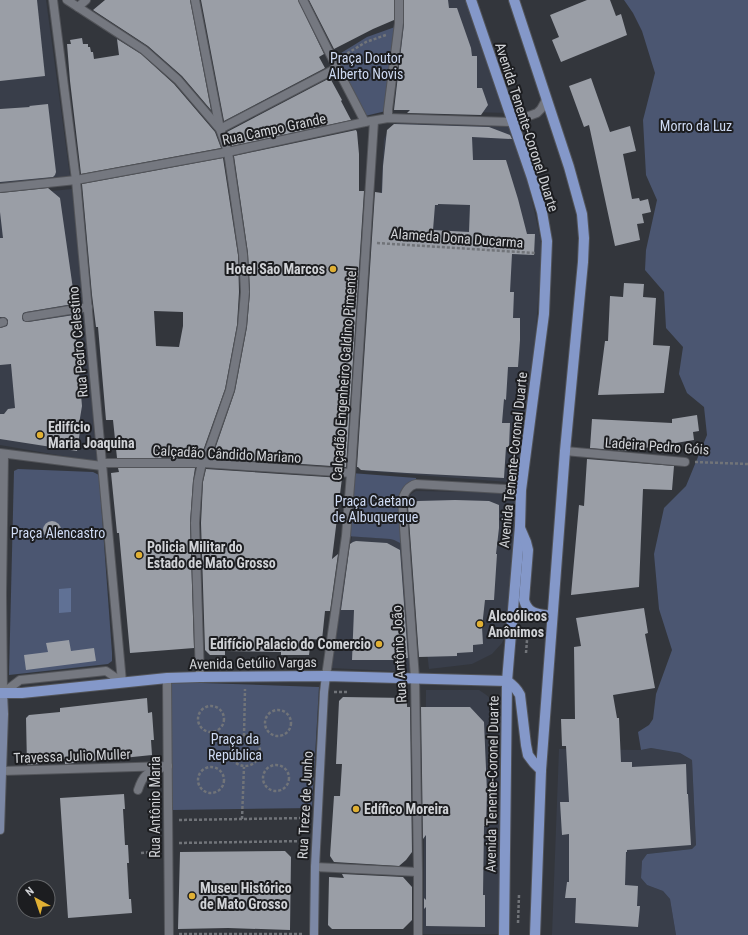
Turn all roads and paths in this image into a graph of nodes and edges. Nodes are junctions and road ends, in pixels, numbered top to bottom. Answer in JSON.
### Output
{"nodes":[{"id":1,"x":53,"y":0,"type":"edge"},
{"id":2,"x":67,"y":0,"type":"edge"},
{"id":3,"x":86,"y":0,"type":"edge"},
{"id":4,"x":195,"y":0,"type":"edge"},
{"id":5,"x":303,"y":0,"type":"edge"},
{"id":6,"x":399,"y":0,"type":"edge"},
{"id":7,"x":471,"y":0,"type":"edge"},
{"id":8,"x":514,"y":0,"type":"edge"},
{"id":9,"x":78,"y":7,"type":"junction"},
{"id":10,"x":398,"y":30,"type":"junction"},
{"id":11,"x":335,"y":65,"type":"junction"},
{"id":12,"x":546,"y":100,"type":"junction"},
{"id":13,"x":388,"y":118,"type":"junction"},
{"id":14,"x":374,"y":121,"type":"junction"},
{"id":15,"x":365,"y":122,"type":"junction"},
{"id":16,"x":513,"y":122,"type":"junction"},
{"id":17,"x":220,"y":129,"type":"junction"},
{"id":18,"x":228,"y":152,"type":"junction"},
{"id":19,"x":76,"y":180,"type":"junction"},
{"id":20,"x":0,"y":188,"type":"edge"},
{"id":21,"x":366,"y":242,"type":"junction"},
{"id":22,"x":546,"y":254,"type":"junction"},
{"id":23,"x":88,"y":307,"type":"junction"},
{"id":24,"x":28,"y":317,"type":"dead end"},
{"id":25,"x":565,"y":451,"type":"junction"},
{"id":26,"x":2,"y":454,"type":"edge"},
{"id":27,"x":685,"y":462,"type":"joint"},
{"id":28,"x":202,"y":463,"type":"junction"},
{"id":29,"x":748,"y":464,"type":"edge"},
{"id":30,"x":102,"y":465,"type":"junction"},
{"id":31,"x":351,"y":473,"type":"junction"},
{"id":32,"x":521,"y":490,"type":"junction"},
{"id":33,"x":520,"y":526,"type":"junction"},
{"id":34,"x":1,"y":594,"type":"edge"},
{"id":35,"x":552,"y":616,"type":"junction"},
{"id":36,"x":527,"y":640,"type":"dead end"},
{"id":37,"x":526,"y":653,"type":"dead end"},
{"id":38,"x":326,"y":676,"type":"junction"},
{"id":39,"x":200,"y":677,"type":"junction"},
{"id":40,"x":167,"y":678,"type":"junction"},
{"id":41,"x":415,"y":678,"type":"junction"},
{"id":42,"x":507,"y":681,"type":"junction"},
{"id":43,"x":122,"y":682,"type":"junction"},
{"id":44,"x":245,"y":689,"type":"dead end"},
{"id":45,"x":333,"y":692,"type":"dead end"},
{"id":46,"x":346,"y":692,"type":"dead end"},
{"id":47,"x":2,"y":693,"type":"edge"},
{"id":48,"x":221,"y":710,"type":"joint"},
{"id":49,"x":289,"y":716,"type":"joint"},
{"id":50,"x":244,"y":736,"type":"junction"},
{"id":51,"x":168,"y":766,"type":"junction"},
{"id":52,"x":244,"y":766,"type":"junction"},
{"id":53,"x":281,"y":766,"type":"joint"},
{"id":54,"x":217,"y":769,"type":"joint"},
{"id":55,"x":541,"y":770,"type":"junction"},
{"id":56,"x":2,"y":771,"type":"junction"},
{"id":57,"x":138,"y":790,"type":"dead end"},
{"id":58,"x":307,"y":818,"type":"dead end"},
{"id":59,"x":242,"y":819,"type":"junction"},
{"id":60,"x":175,"y":820,"type":"dead end"},
{"id":61,"x":0,"y":830,"type":"edge"},
{"id":62,"x":306,"y":834,"type":"dead end"},
{"id":63,"x":175,"y":843,"type":"dead end"},
{"id":64,"x":161,"y":851,"type":"dead end"},
{"id":65,"x":141,"y":852,"type":"dead end"},
{"id":66,"x":315,"y":867,"type":"junction"},
{"id":67,"x":418,"y":872,"type":"junction"},
{"id":68,"x":520,"y":895,"type":"dead end"},
{"id":69,"x":518,"y":927,"type":"dead end"},
{"id":70,"x":305,"y":930,"type":"dead end"},
{"id":71,"x":171,"y":934,"type":"edge"},
{"id":72,"x":314,"y":935,"type":"edge"},
{"id":73,"x":418,"y":935,"type":"edge"},
{"id":74,"x":504,"y":935,"type":"edge"},
{"id":75,"x":535,"y":935,"type":"edge"}],
"edges":[{"from":1,"to":19,"type":"street","name":"Rua Pedro Celestino"},
{"from":2,"to":9,"type":"street"},
{"from":3,"to":9,"type":"street"},
{"from":4,"to":17,"type":"street"},
{"from":5,"to":11,"type":"street"},
{"from":6,"to":10,"type":"street"},
{"from":7,"to":16,"type":"main road","name":"Avenida Tenente-Coronel Duarte"},
{"from":8,"to":12,"type":"main road","name":"Avenida Tenente-Coronel Duarte"},
{"from":9,"to":17,"type":"street"},
{"from":10,"to":11,"type":"path"},
{"from":10,"to":13,"type":"street"},
{"from":11,"to":15,"type":"street"},
{"from":11,"to":17,"type":"street"},
{"from":12,"to":16,"type":"street","name":"Rua Campo Grande"},
{"from":12,"to":25,"type":"main road","name":"Avenida Tenente-Coronel Duarte"},
{"from":13,"to":14,"type":"street","name":"Rua Campo Grande"},
{"from":13,"to":16,"type":"street","name":"Rua Campo Grande"},
{"from":14,"to":15,"type":"street","name":"Rua Campo Grande"},
{"from":14,"to":21,"type":"street","name":"Calçadão Engenheiro Galdino Pimentel"},
{"from":15,"to":18,"type":"street","name":"Rua Campo Grande"},
{"from":16,"to":22,"type":"main road","name":"Avenida Tenente-Coronel Duarte"},
{"from":17,"to":18,"type":"street"},
{"from":18,"to":19,"type":"street","name":"Rua Campo Grande"},
{"from":18,"to":28,"type":"street"},
{"from":19,"to":20,"type":"street","name":"Rua Campo Grande"},
{"from":19,"to":23,"type":"street","name":"Rua Pedro Celestino"},
{"from":21,"to":22,"type":"path","name":"Alameda Dona Ducarma"},
{"from":21,"to":31,"type":"street","name":"Calçadão Engenheiro Galdino Pimentel"},
{"from":22,"to":32,"type":"main road","name":"Avenida Tenente-Coronel Duarte"},
{"from":23,"to":24,"type":"street"},
{"from":23,"to":30,"type":"street","name":"Rua Pedro Celestino"},
{"from":25,"to":27,"type":"street","name":"Ladeira Pedro Góis"},
{"from":25,"to":35,"type":"main road","name":"Avenida Tenente-Coronel Duarte"},
{"from":26,"to":30,"type":"street","name":"Calçadão Cândido Mariano"},
{"from":26,"to":34,"type":"street"},
{"from":27,"to":29,"type":"path","name":"Ladeira Pedro Góis"},
{"from":28,"to":30,"type":"street","name":"Calçadão Cândido Mariano"},
{"from":28,"to":31,"type":"street","name":"Calçadão Cândido Mariano"},
{"from":28,"to":39,"type":"street"},
{"from":30,"to":43,"type":"street","name":"Rua Pedro Celestino"},
{"from":31,"to":38,"type":"street","name":"Calçadão Engenheiro Galdino Pimentel"},
{"from":32,"to":33,"type":"main road","name":"Avenida Tenente-Coronel Duarte"},
{"from":32,"to":41,"type":"street","name":"Rua Antônio João"},
{"from":33,"to":35,"type":"main road"},
{"from":33,"to":42,"type":"main road","name":"Avenida Tenente-Coronel Duarte"},
{"from":34,"to":47,"type":"street"},
{"from":35,"to":55,"type":"main road","name":"Avenida Tenente-Coronel Duarte"},
{"from":36,"to":37,"type":"path"},
{"from":38,"to":39,"type":"main road","name":"Avenida Getúlio Vargas"},
{"from":38,"to":41,"type":"main road","name":"Avenida Getúlio Vargas"},
{"from":38,"to":66,"type":"street","name":"Rua Treze de Junho"},
{"from":39,"to":40,"type":"main road","name":"Avenida Getúlio Vargas"},
{"from":40,"to":43,"type":"main road","name":"Avenida Getúlio Vargas"},
{"from":40,"to":51,"type":"street","name":"Rua Antônio Maria"},
{"from":41,"to":42,"type":"main road","name":"Avenida Getúlio Vargas"},
{"from":41,"to":67,"type":"street","name":"Rua Antônio João"},
{"from":42,"to":55,"type":"main road"},
{"from":42,"to":74,"type":"main road","name":"Avenida Tenente-Coronel Duarte"},
{"from":43,"to":47,"type":"main road","name":"Avenida Getúlio Vargas"},
{"from":44,"to":50,"type":"path"},
{"from":45,"to":46,"type":"path"},
{"from":47,"to":56,"type":"street"},
{"from":48,"to":48,"type":"path"},
{"from":49,"to":49,"type":"path"},
{"from":50,"to":52,"type":"path"},
{"from":50,"to":52,"type":"path"},
{"from":51,"to":56,"type":"street","name":"Travessa Julio Muller"},
{"from":51,"to":57,"type":"street"},
{"from":51,"to":71,"type":"street","name":"Rua Antônio Maria"},
{"from":52,"to":59,"type":"path"},
{"from":53,"to":53,"type":"path"},
{"from":54,"to":54,"type":"path"},
{"from":55,"to":75,"type":"main road","name":"Avenida Tenente-Coronel Duarte"},
{"from":56,"to":61,"type":"street"},
{"from":58,"to":59,"type":"path"},
{"from":59,"to":60,"type":"path"},
{"from":62,"to":63,"type":"path"},
{"from":64,"to":65,"type":"path"},
{"from":66,"to":67,"type":"street"},
{"from":66,"to":72,"type":"street","name":"Rua Treze de Junho"},
{"from":67,"to":73,"type":"street","name":"Rua Antônio João"},
{"from":68,"to":69,"type":"path"},
{"from":70,"to":71,"type":"path"}]}
